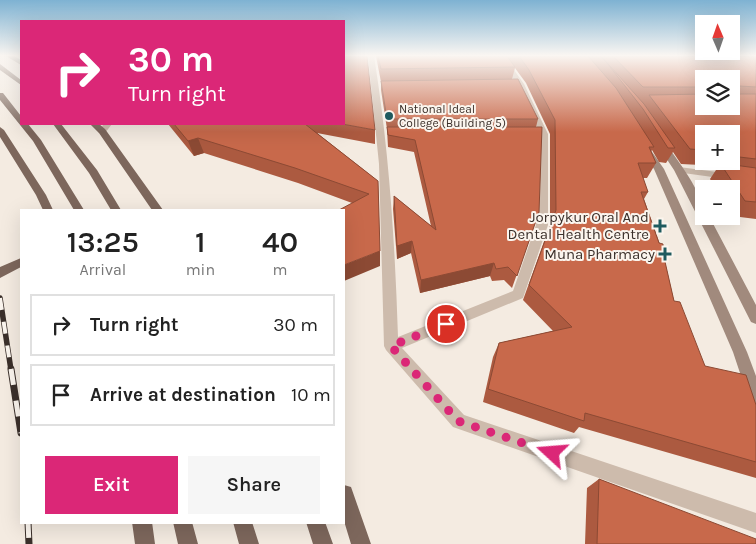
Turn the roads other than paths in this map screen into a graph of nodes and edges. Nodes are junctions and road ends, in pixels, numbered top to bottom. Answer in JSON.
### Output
{"nodes":[{"id":1,"x":379,"y":81,"type":"edge"},
{"id":2,"x":514,"y":81,"type":"edge"},
{"id":3,"x":0,"y":95,"type":"edge"},
{"id":4,"x":20,"y":119,"type":"edge"},
{"id":5,"x":25,"y":125,"type":"edge"},
{"id":6,"x":58,"y":125,"type":"edge"},
{"id":7,"x":105,"y":128,"type":"edge"},
{"id":8,"x":0,"y":130,"type":"edge"},
{"id":9,"x":654,"y":132,"type":"edge"},
{"id":10,"x":640,"y":139,"type":"edge"},
{"id":11,"x":679,"y":170,"type":"junction"},
{"id":12,"x":756,"y":180,"type":"edge"},
{"id":13,"x":48,"y":209,"type":"edge"},
{"id":14,"x":78,"y":209,"type":"edge"},
{"id":15,"x":115,"y":209,"type":"edge"},
{"id":16,"x":157,"y":209,"type":"edge"},
{"id":17,"x":20,"y":263,"type":"edge"},
{"id":18,"x":0,"y":273,"type":"edge"},
{"id":19,"x":756,"y":318,"type":"edge"},
{"id":20,"x":391,"y":346,"type":"junction"},
{"id":21,"x":756,"y":398,"type":"edge"},
{"id":22,"x":345,"y":497,"type":"edge"},
{"id":23,"x":756,"y":523,"type":"edge"},
{"id":24,"x":142,"y":524,"type":"edge"},
{"id":25,"x":183,"y":524,"type":"edge"},
{"id":26,"x":243,"y":524,"type":"edge"},
{"id":27,"x":316,"y":524,"type":"edge"},
{"id":28,"x":145,"y":544,"type":"edge"},
{"id":29,"x":188,"y":544,"type":"edge"},
{"id":30,"x":249,"y":544,"type":"edge"},
{"id":31,"x":323,"y":544,"type":"edge"},
{"id":32,"x":361,"y":544,"type":"edge"}],
"edges":[{"from":1,"to":20,"type":"street"},
{"from":2,"to":20,"type":"street"},
{"from":3,"to":4,"type":"main road"},
{"from":5,"to":14,"type":"main road"},
{"from":6,"to":15,"type":"main road"},
{"from":7,"to":16,"type":"main road"},
{"from":8,"to":13,"type":"main road"},
{"from":9,"to":11,"type":"street"},
{"from":10,"to":21,"type":"street"},
{"from":11,"to":12,"type":"street"},
{"from":11,"to":19,"type":"street"},
{"from":17,"to":18,"type":"main road"},
{"from":20,"to":23,"type":"street"},
{"from":22,"to":32,"type":"main road"},
{"from":24,"to":28,"type":"main road"},
{"from":25,"to":29,"type":"main road"},
{"from":26,"to":30,"type":"main road"},
{"from":27,"to":31,"type":"main road"}]}
